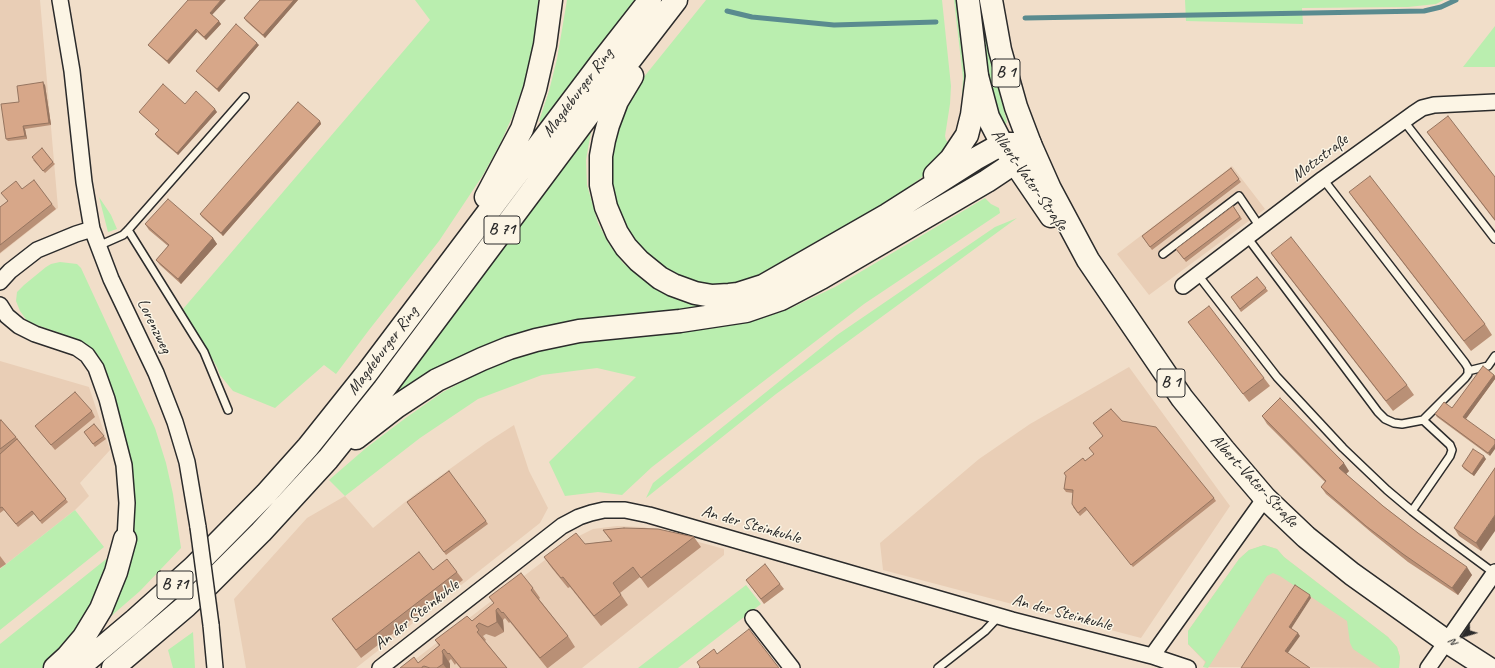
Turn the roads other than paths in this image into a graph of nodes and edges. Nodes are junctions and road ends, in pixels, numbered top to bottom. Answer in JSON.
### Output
{"nodes":[{"id":1,"x":60,"y":0,"type":"edge"},
{"id":2,"x":551,"y":0,"type":"edge"},
{"id":3,"x":650,"y":0,"type":"edge"},
{"id":4,"x":676,"y":0,"type":"edge"},
{"id":5,"x":679,"y":0,"type":"edge"},
{"id":6,"x":968,"y":0,"type":"edge"},
{"id":7,"x":991,"y":0,"type":"edge"},
{"id":8,"x":977,"y":76,"type":"junction"},
{"id":9,"x":245,"y":97,"type":"dead end"},
{"id":10,"x":1495,"y":102,"type":"edge"},
{"id":11,"x":1403,"y":120,"type":"junction"},
{"id":12,"x":1002,"y":144,"type":"junction"},
{"id":13,"x":1030,"y":144,"type":"junction"},
{"id":14,"x":1014,"y":163,"type":"junction"},
{"id":15,"x":1323,"y":179,"type":"junction"},
{"id":16,"x":917,"y":195,"type":"junction"},
{"id":17,"x":1260,"y":227,"type":"junction"},
{"id":18,"x":92,"y":229,"type":"junction"},
{"id":19,"x":128,"y":230,"type":"junction"},
{"id":20,"x":1247,"y":237,"type":"junction"},
{"id":21,"x":1495,"y":239,"type":"edge"},
{"id":22,"x":98,"y":246,"type":"junction"},
{"id":23,"x":457,"y":253,"type":"junction"},
{"id":24,"x":1163,"y":254,"type":"dead end"},
{"id":25,"x":1088,"y":260,"type":"junction"},
{"id":26,"x":1198,"y":274,"type":"junction"},
{"id":27,"x":0,"y":282,"type":"edge"},
{"id":28,"x":1183,"y":286,"type":"dead end"},
{"id":29,"x":0,"y":305,"type":"edge"},
{"id":30,"x":1495,"y":356,"type":"edge"},
{"id":31,"x":1468,"y":371,"type":"junction"},
{"id":32,"x":228,"y":410,"type":"dead end"},
{"id":33,"x":1422,"y":420,"type":"junction"},
{"id":34,"x":328,"y":459,"type":"junction"},
{"id":35,"x":1265,"y":498,"type":"junction"},
{"id":36,"x":1412,"y":511,"type":"junction"},
{"id":37,"x":125,"y":539,"type":"joint"},
{"id":38,"x":1495,"y":572,"type":"edge"},
{"id":39,"x":999,"y":616,"type":"junction"},
{"id":40,"x":753,"y":618,"type":"dead end"},
{"id":41,"x":1446,"y":641,"type":"junction"},
{"id":42,"x":1152,"y":656,"type":"junction"},
{"id":43,"x":56,"y":668,"type":"edge"},
{"id":44,"x":78,"y":668,"type":"edge"},
{"id":45,"x":112,"y":668,"type":"edge"},
{"id":46,"x":216,"y":668,"type":"edge"},
{"id":47,"x":380,"y":668,"type":"edge"},
{"id":48,"x":792,"y":668,"type":"edge"},
{"id":49,"x":938,"y":668,"type":"edge"},
{"id":50,"x":1188,"y":668,"type":"edge"},
{"id":51,"x":1428,"y":668,"type":"edge"},
{"id":52,"x":1488,"y":668,"type":"edge"}],
"edges":[{"from":1,"to":18,"type":"street","name":"Lorenzweg"},
{"from":2,"to":23,"type":"main road"},
{"from":3,"to":23,"type":"main road","name":"Magdeburger Ring","number":"B 71"},
{"from":4,"to":34,"type":"main road","name":"Magdeburger Ring","number":"B 71"},
{"from":5,"to":16,"type":"main road"},
{"from":6,"to":8,"type":"main road","name":"Albert-Vater-Straße","number":"B 1"},
{"from":7,"to":13,"type":"main road","name":"Albert-Vater-Straße","number":"B 1"},
{"from":8,"to":12,"type":"main road","name":"Albert-Vater-Straße","number":"B 1"},
{"from":8,"to":16,"type":"main road"},
{"from":9,"to":19,"type":"lane"},
{"from":10,"to":11,"type":"street","name":"Motzstraße"},
{"from":11,"to":15,"type":"street","name":"Motzstraße"},
{"from":11,"to":21,"type":"lane"},
{"from":12,"to":13,"type":"main road"},
{"from":12,"to":14,"type":"main road","name":"Albert-Vater-Straße","number":"B 1"},
{"from":12,"to":16,"type":"main road"},
{"from":13,"to":14,"type":"main road"},
{"from":13,"to":25,"type":"main road","name":"Albert-Vater-Straße","number":"B 1"},
{"from":14,"to":25,"type":"main road","name":"Albert-Vater-Straße","number":"B 1"},
{"from":14,"to":34,"type":"main road"},
{"from":15,"to":17,"type":"street","name":"Motzstraße"},
{"from":15,"to":31,"type":"lane"},
{"from":17,"to":20,"type":"street","name":"Motzstraße"},
{"from":17,"to":24,"type":"lane"},
{"from":18,"to":22,"type":"street","name":"Lorenzweg"},
{"from":18,"to":27,"type":"street"},
{"from":19,"to":22,"type":"lane"},
{"from":19,"to":32,"type":"lane"},
{"from":20,"to":26,"type":"street","name":"Motzstraße"},
{"from":20,"to":33,"type":"lane"},
{"from":22,"to":46,"type":"street","name":"Lorenzweg","bridge":true},
{"from":23,"to":44,"type":"main road","name":"Magdeburger Ring","number":"B 71"},
{"from":25,"to":35,"type":"main road","name":"Albert-Vater-Straße","number":"B 1"},
{"from":26,"to":28,"type":"street","name":"Motzstraße"},
{"from":26,"to":36,"type":"lane"},
{"from":29,"to":37,"type":"street"},
{"from":30,"to":31,"type":"lane"},
{"from":31,"to":33,"type":"lane"},
{"from":33,"to":36,"type":"lane"},
{"from":34,"to":45,"type":"main road","name":"Magdeburger Ring","number":"B 71"},
{"from":35,"to":41,"type":"main road","name":"Albert-Vater-Straße","number":"B 1"},
{"from":35,"to":42,"type":"street"},
{"from":36,"to":38,"type":"lane"},
{"from":37,"to":43,"type":"main road"},
{"from":38,"to":41,"type":"street"},
{"from":39,"to":42,"type":"street","name":"An der Steinkuhle"},
{"from":39,"to":47,"type":"street","name":"An der Steinkuhle"},
{"from":39,"to":49,"type":"lane"},
{"from":40,"to":48,"type":"street"},
{"from":41,"to":51,"type":"street"},
{"from":41,"to":52,"type":"main road","name":"Albert-Vater-Straße","number":"B 1"},
{"from":42,"to":50,"type":"street","name":"An der Steinkuhle"}]}
